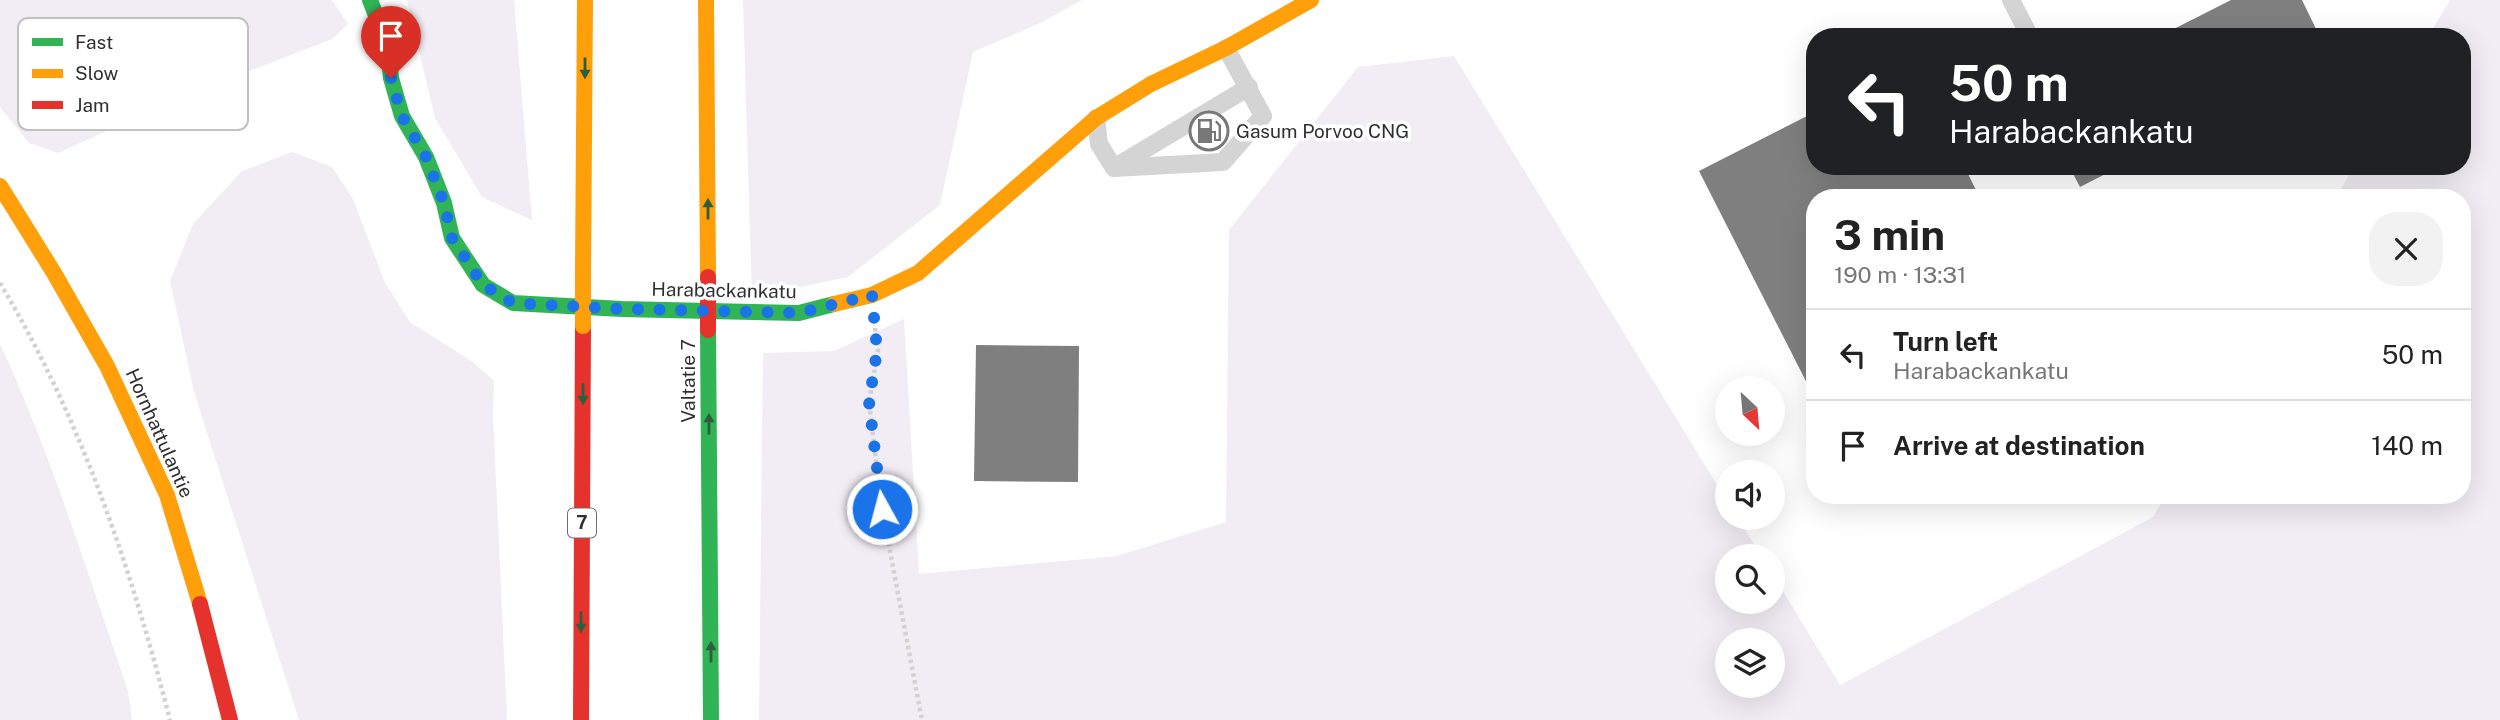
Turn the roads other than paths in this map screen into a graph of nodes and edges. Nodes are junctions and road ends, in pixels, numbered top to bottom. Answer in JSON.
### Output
{"nodes":[{"id":1,"x":370,"y":0,"type":"edge"},
{"id":2,"x":706,"y":0,"type":"edge"},
{"id":3,"x":1311,"y":0,"type":"edge"},
{"id":4,"x":2011,"y":0,"type":"edge"},
{"id":5,"x":584,"y":5,"type":"edge"},
{"id":6,"x":2025,"y":28,"type":"edge"},
{"id":7,"x":1226,"y":48,"type":"junction"},
{"id":8,"x":1248,"y":87,"type":"junction"},
{"id":9,"x":1096,"y":118,"type":"junction"},
{"id":10,"x":1114,"y":168,"type":"junction"},
{"id":11,"x":0,"y":186,"type":"edge"},
{"id":12,"x":230,"y":720,"type":"edge"},
{"id":13,"x":581,"y":720,"type":"edge"},
{"id":14,"x":711,"y":720,"type":"edge"}],
"edges":[{"from":1,"to":9,"type":"main road","name":"Harabackankatu"},
{"from":14,"to":2,"type":"main road","name":"Valtatie 7","one_way":true,"bridge":true},
{"from":3,"to":7,"type":"main road","name":"Harabackankatu"},
{"from":4,"to":6,"type":"lane"},
{"from":5,"to":13,"type":"main road","number":"7","one_way":true,"bridge":true},
{"from":7,"to":8,"type":"lane"},
{"from":7,"to":9,"type":"main road","name":"Harabackankatu"},
{"from":8,"to":10,"type":"lane"},
{"from":8,"to":10,"type":"lane"},
{"from":9,"to":10,"type":"lane"},
{"from":11,"to":12,"type":"main road","name":"Hornhattulantie"}]}
